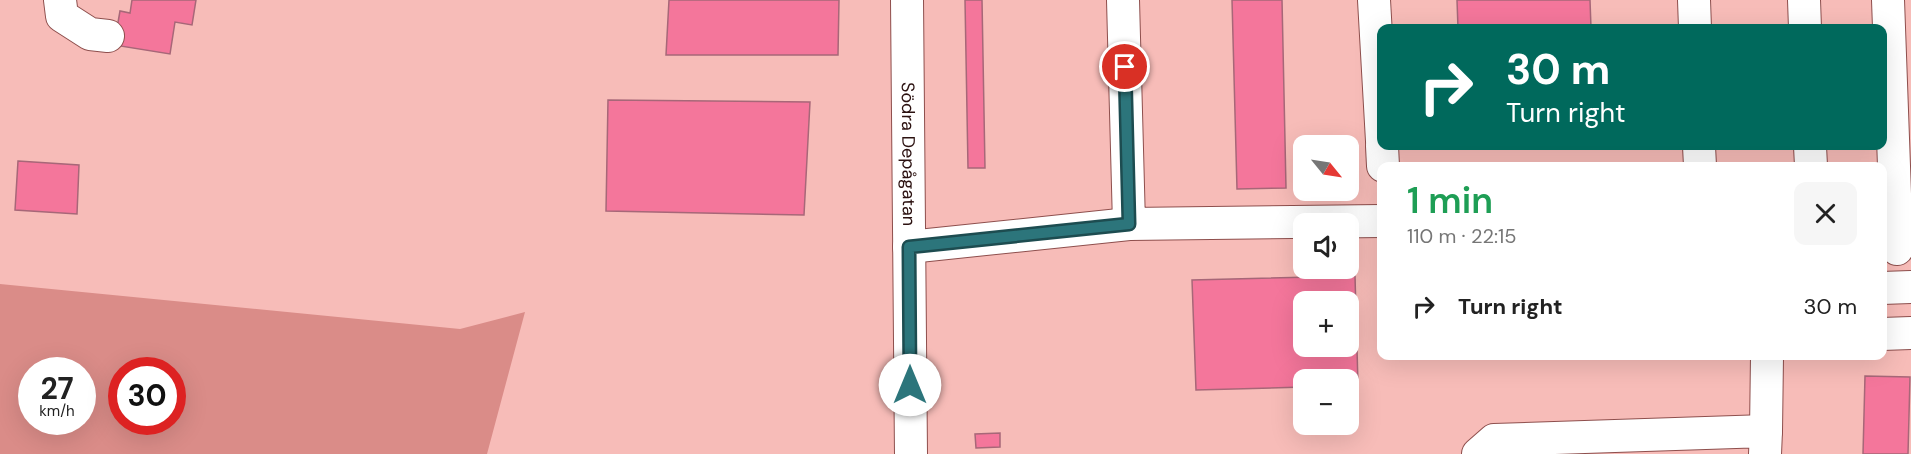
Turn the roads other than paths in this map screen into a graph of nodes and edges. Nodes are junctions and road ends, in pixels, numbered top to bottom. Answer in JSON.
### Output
{"nodes":[{"id":1,"x":60,"y":0,"type":"edge"},
{"id":2,"x":907,"y":0,"type":"edge"},
{"id":3,"x":1123,"y":0,"type":"edge"},
{"id":4,"x":1374,"y":0,"type":"edge"},
{"id":5,"x":1694,"y":0,"type":"edge"},
{"id":6,"x":1803,"y":0,"type":"edge"},
{"id":7,"x":1887,"y":0,"type":"edge"},
{"id":8,"x":1695,"y":24,"type":"edge"},
{"id":9,"x":1805,"y":24,"type":"edge"},
{"id":10,"x":108,"y":36,"type":"dead end"},
{"id":11,"x":1377,"y":53,"type":"edge"},
{"id":12,"x":1377,"y":221,"type":"edge"},
{"id":13,"x":1129,"y":224,"type":"junction"},
{"id":14,"x":909,"y":247,"type":"junction"},
{"id":15,"x":1897,"y":249,"type":"edge"},
{"id":16,"x":1911,"y":287,"type":"edge"},
{"id":17,"x":1887,"y":288,"type":"edge"},
{"id":18,"x":1911,"y":333,"type":"edge"},
{"id":19,"x":1887,"y":334,"type":"edge"},
{"id":20,"x":1767,"y":360,"type":"edge"},
{"id":21,"x":1766,"y":442,"type":"edge"},
{"id":22,"x":911,"y":454,"type":"edge"},
{"id":23,"x":1478,"y":454,"type":"edge"}],
"edges":[{"from":1,"to":10,"type":"street"},
{"from":2,"to":14,"type":"street","name":"Södra Depågatan"},
{"from":3,"to":13,"type":"street"},
{"from":4,"to":11,"type":"street"},
{"from":5,"to":8,"type":"street"},
{"from":6,"to":9,"type":"street"},
{"from":7,"to":15,"type":"street"},
{"from":12,"to":13,"type":"street"},
{"from":13,"to":14,"type":"street"},
{"from":14,"to":22,"type":"street","name":"Södra Depågatan"},
{"from":16,"to":17,"type":"street"},
{"from":18,"to":19,"type":"street"},
{"from":20,"to":21,"type":"street"},
{"from":21,"to":23,"type":"street"}]}
